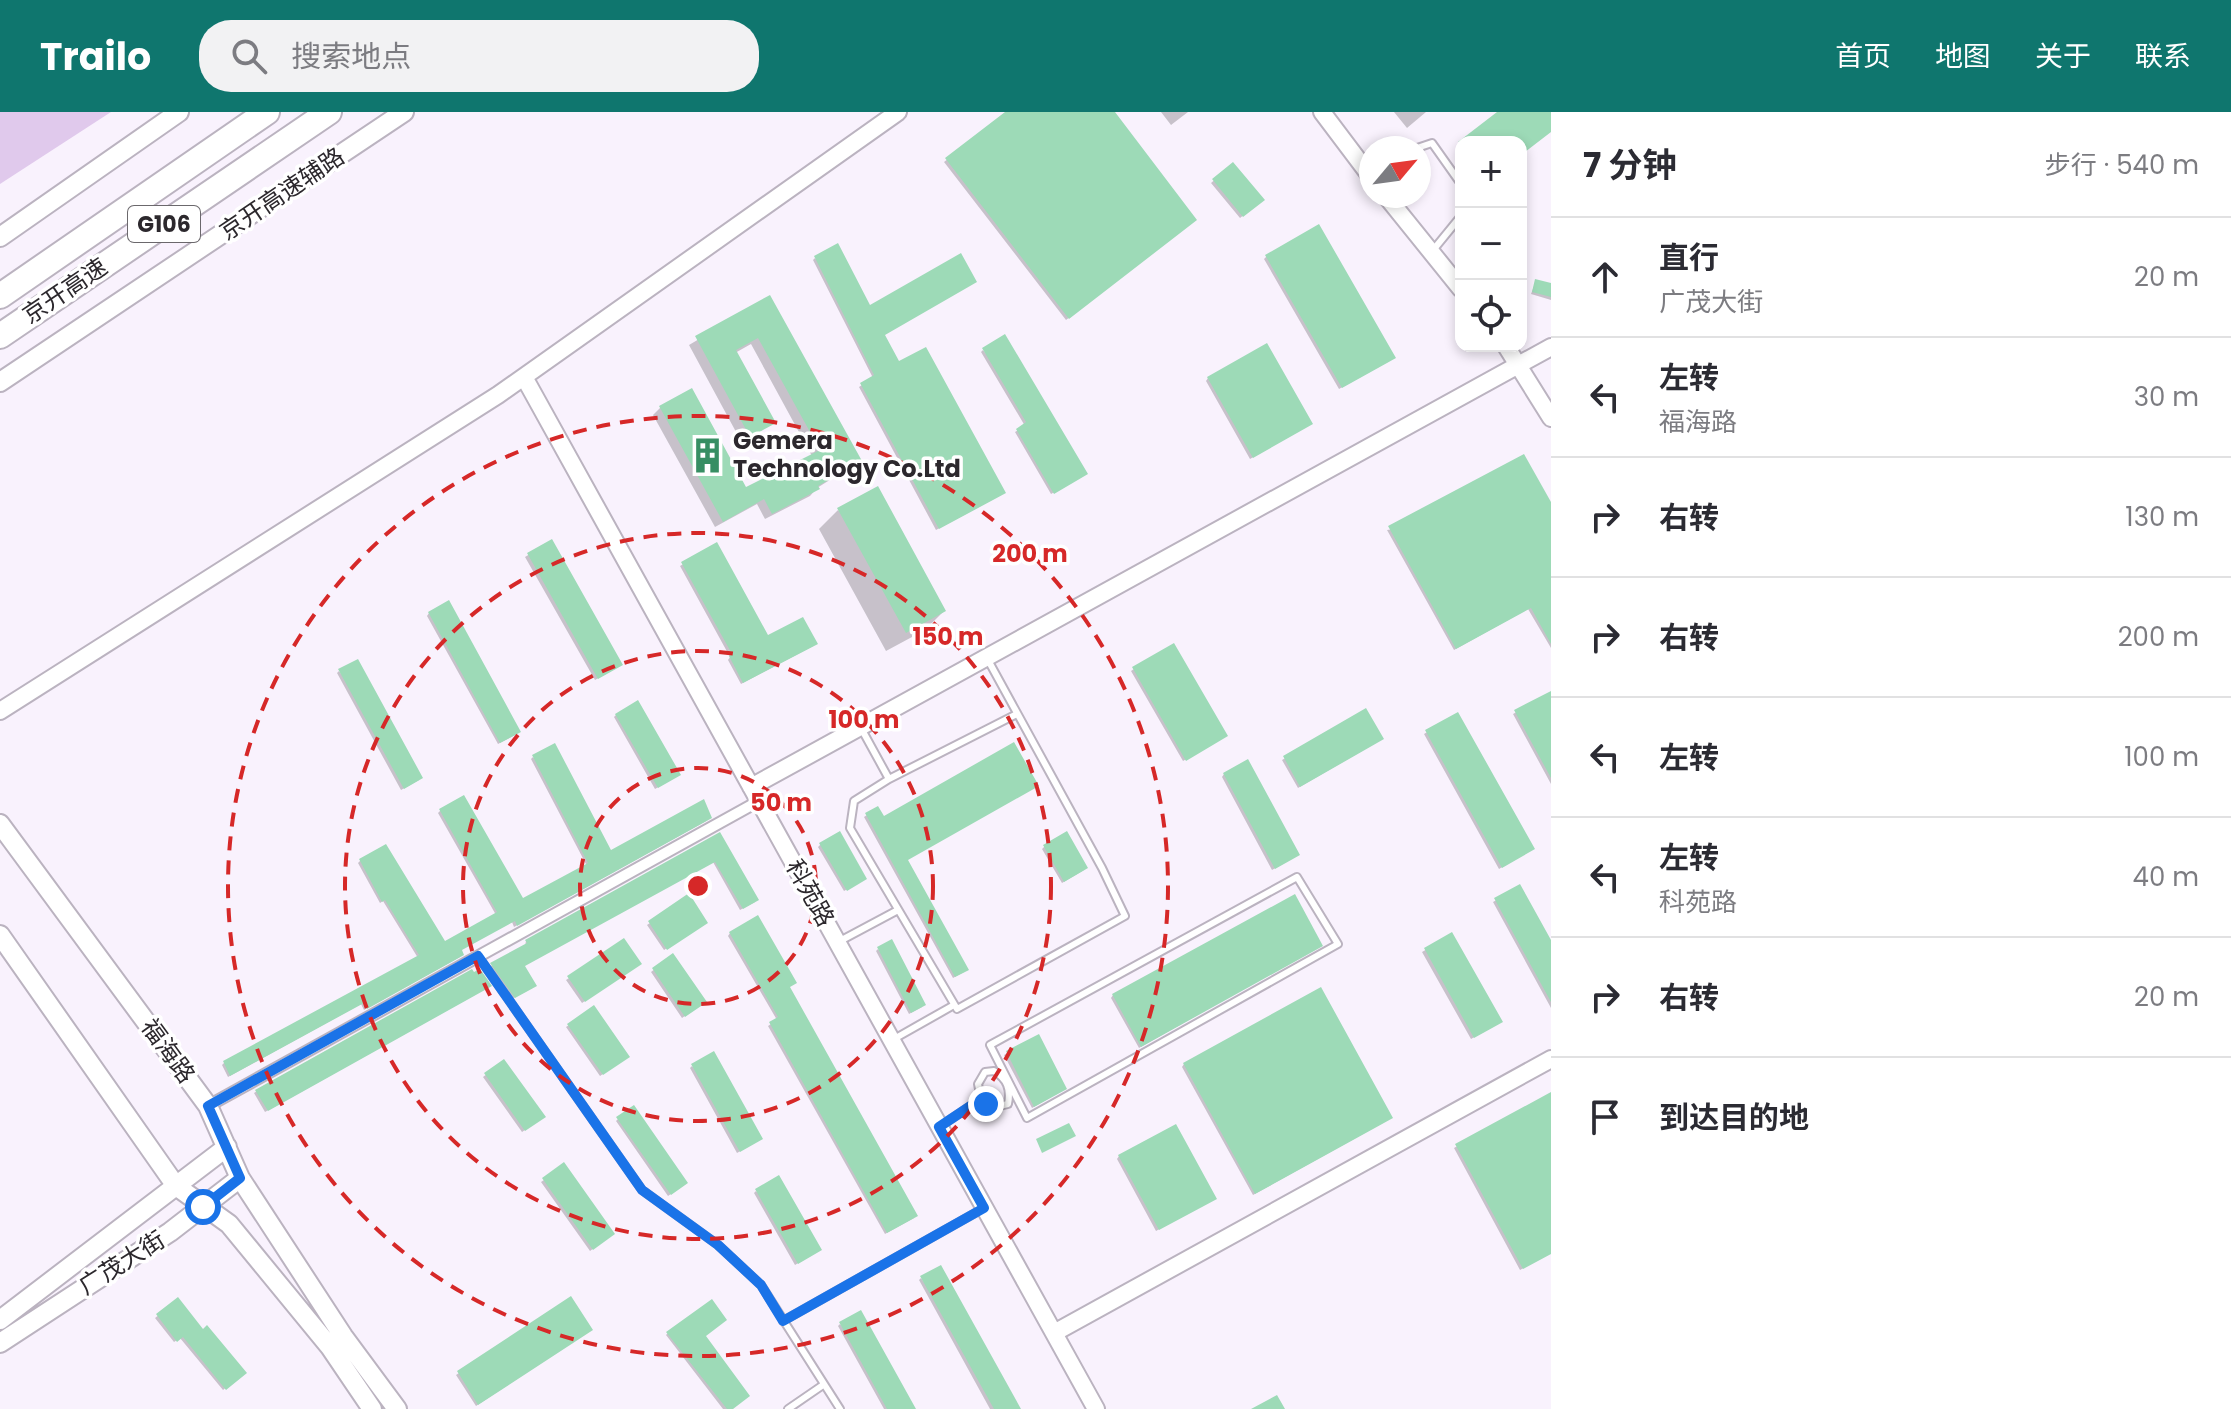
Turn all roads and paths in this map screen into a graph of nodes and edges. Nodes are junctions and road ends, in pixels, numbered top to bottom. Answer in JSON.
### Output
{"nodes":[{"id":1,"x":179,"y":112,"type":"edge"},
{"id":2,"x":267,"y":112,"type":"edge"},
{"id":3,"x":329,"y":112,"type":"edge"},
{"id":4,"x":404,"y":112,"type":"edge"},
{"id":5,"x":898,"y":112,"type":"edge"},
{"id":6,"x":1322,"y":112,"type":"edge"},
{"id":7,"x":1431,"y":143,"type":"edge"},
{"id":8,"x":1359,"y":158,"type":"edge"},
{"id":9,"x":1455,"y":176,"type":"edge"},
{"id":10,"x":1396,"y":208,"type":"edge"},
{"id":11,"x":1455,"y":223,"type":"edge"},
{"id":12,"x":0,"y":237,"type":"edge"},
{"id":13,"x":1431,"y":252,"type":"junction"},
{"id":14,"x":1455,"y":282,"type":"edge"},
{"id":15,"x":0,"y":296,"type":"edge"},
{"id":16,"x":0,"y":336,"type":"edge"},
{"id":17,"x":1551,"y":347,"type":"edge"},
{"id":18,"x":1511,"y":352,"type":"edge"},
{"id":19,"x":1520,"y":364,"type":"junction"},
{"id":20,"x":524,"y":377,"type":"junction"},
{"id":21,"x":0,"y":382,"type":"edge"},
{"id":22,"x":1551,"y":418,"type":"edge"},
{"id":23,"x":987,"y":660,"type":"junction"},
{"id":24,"x":0,"y":711,"type":"edge"},
{"id":25,"x":1017,"y":714,"type":"junction"},
{"id":26,"x":861,"y":728,"type":"junction"},
{"id":27,"x":889,"y":779,"type":"junction"},
{"id":28,"x":755,"y":794,"type":"junction"},
{"id":29,"x":0,"y":824,"type":"edge"},
{"id":30,"x":898,"y":910,"type":"junction"},
{"id":31,"x":0,"y":935,"type":"edge"},
{"id":32,"x":837,"y":943,"type":"junction"},
{"id":33,"x":478,"y":956,"type":"junction"},
{"id":34,"x":954,"y":1005,"type":"junction"},
{"id":35,"x":891,"y":1040,"type":"junction"},
{"id":36,"x":1551,"y":1059,"type":"edge"},
{"id":37,"x":1005,"y":1077,"type":"junction"},
{"id":38,"x":981,"y":1099,"type":"junction"},
{"id":39,"x":208,"y":1106,"type":"junction"},
{"id":40,"x":939,"y":1127,"type":"junction"},
{"id":41,"x":227,"y":1147,"type":"junction"},
{"id":42,"x":240,"y":1178,"type":"junction"},
{"id":43,"x":176,"y":1186,"type":"junction"},
{"id":44,"x":203,"y":1207,"type":"junction"},
{"id":45,"x":984,"y":1208,"type":"junction"},
{"id":46,"x":0,"y":1320,"type":"edge"},
{"id":47,"x":783,"y":1321,"type":"junction"},
{"id":48,"x":1054,"y":1333,"type":"junction"},
{"id":49,"x":0,"y":1343,"type":"edge"},
{"id":50,"x":823,"y":1385,"type":"junction"},
{"id":51,"x":372,"y":1409,"type":"edge"},
{"id":52,"x":397,"y":1409,"type":"edge"},
{"id":53,"x":788,"y":1409,"type":"edge"},
{"id":54,"x":840,"y":1409,"type":"edge"},
{"id":55,"x":1096,"y":1409,"type":"edge"}],
"edges":[{"from":1,"to":12,"type":"main road"},
{"from":2,"to":15,"type":"highway","name":"京开高速","number":"G106"},
{"from":3,"to":16,"type":"highway","name":"京开高速","number":"G106"},
{"from":4,"to":21,"type":"main road","name":"京开高速辅路"},
{"from":5,"to":20,"type":"street"},
{"from":6,"to":8,"type":"street"},
{"from":7,"to":9,"type":"lane"},
{"from":10,"to":13,"type":"street"},
{"from":11,"to":13,"type":"lane"},
{"from":13,"to":14,"type":"street"},
{"from":17,"to":19,"type":"street"},
{"from":18,"to":19,"type":"street"},
{"from":19,"to":22,"type":"street"},
{"from":19,"to":23,"type":"street"},
{"from":20,"to":24,"type":"street"},
{"from":20,"to":28,"type":"street","name":"科苑路"},
{"from":23,"to":25,"type":"lane"},
{"from":23,"to":26,"type":"street"},
{"from":25,"to":27,"type":"lane"},
{"from":25,"to":34,"type":"lane"},
{"from":26,"to":27,"type":"lane"},
{"from":26,"to":28,"type":"street"},
{"from":27,"to":30,"type":"lane"},
{"from":28,"to":32,"type":"street","name":"科苑路"},
{"from":28,"to":33,"type":"street"},
{"from":29,"to":39,"type":"main road","name":"福海路"},
{"from":30,"to":32,"type":"lane"},
{"from":30,"to":34,"type":"lane"},
{"from":31,"to":43,"type":"main road"},
{"from":32,"to":35,"type":"street","name":"科苑路"},
{"from":33,"to":39,"type":"street"},
{"from":33,"to":47,"type":"lane"},
{"from":34,"to":35,"type":"lane"},
{"from":35,"to":40,"type":"street","name":"科苑路"},
{"from":36,"to":48,"type":"street"},
{"from":37,"to":37,"type":"lane"},
{"from":37,"to":38,"type":"lane"},
{"from":37,"to":38,"type":"lane"},
{"from":38,"to":40,"type":"lane"},
{"from":39,"to":41,"type":"main road","name":"福海路"},
{"from":40,"to":45,"type":"street","name":"科苑路"},
{"from":41,"to":42,"type":"main road","name":"福海路"},
{"from":41,"to":43,"type":"main road","name":"广茂大街"},
{"from":42,"to":44,"type":"main road","name":"广茂大街"},
{"from":42,"to":52,"type":"main road","name":"福海路"},
{"from":43,"to":44,"type":"main road"},
{"from":43,"to":46,"type":"main road","name":"广茂大街"},
{"from":44,"to":49,"type":"main road","name":"广茂大街"},
{"from":44,"to":51,"type":"main road"},
{"from":45,"to":47,"type":"lane"},
{"from":45,"to":48,"type":"street","name":"科苑路"},
{"from":47,"to":50,"type":"lane"},
{"from":48,"to":55,"type":"street","name":"科苑路"},
{"from":50,"to":53,"type":"lane"},
{"from":50,"to":54,"type":"lane"}]}
